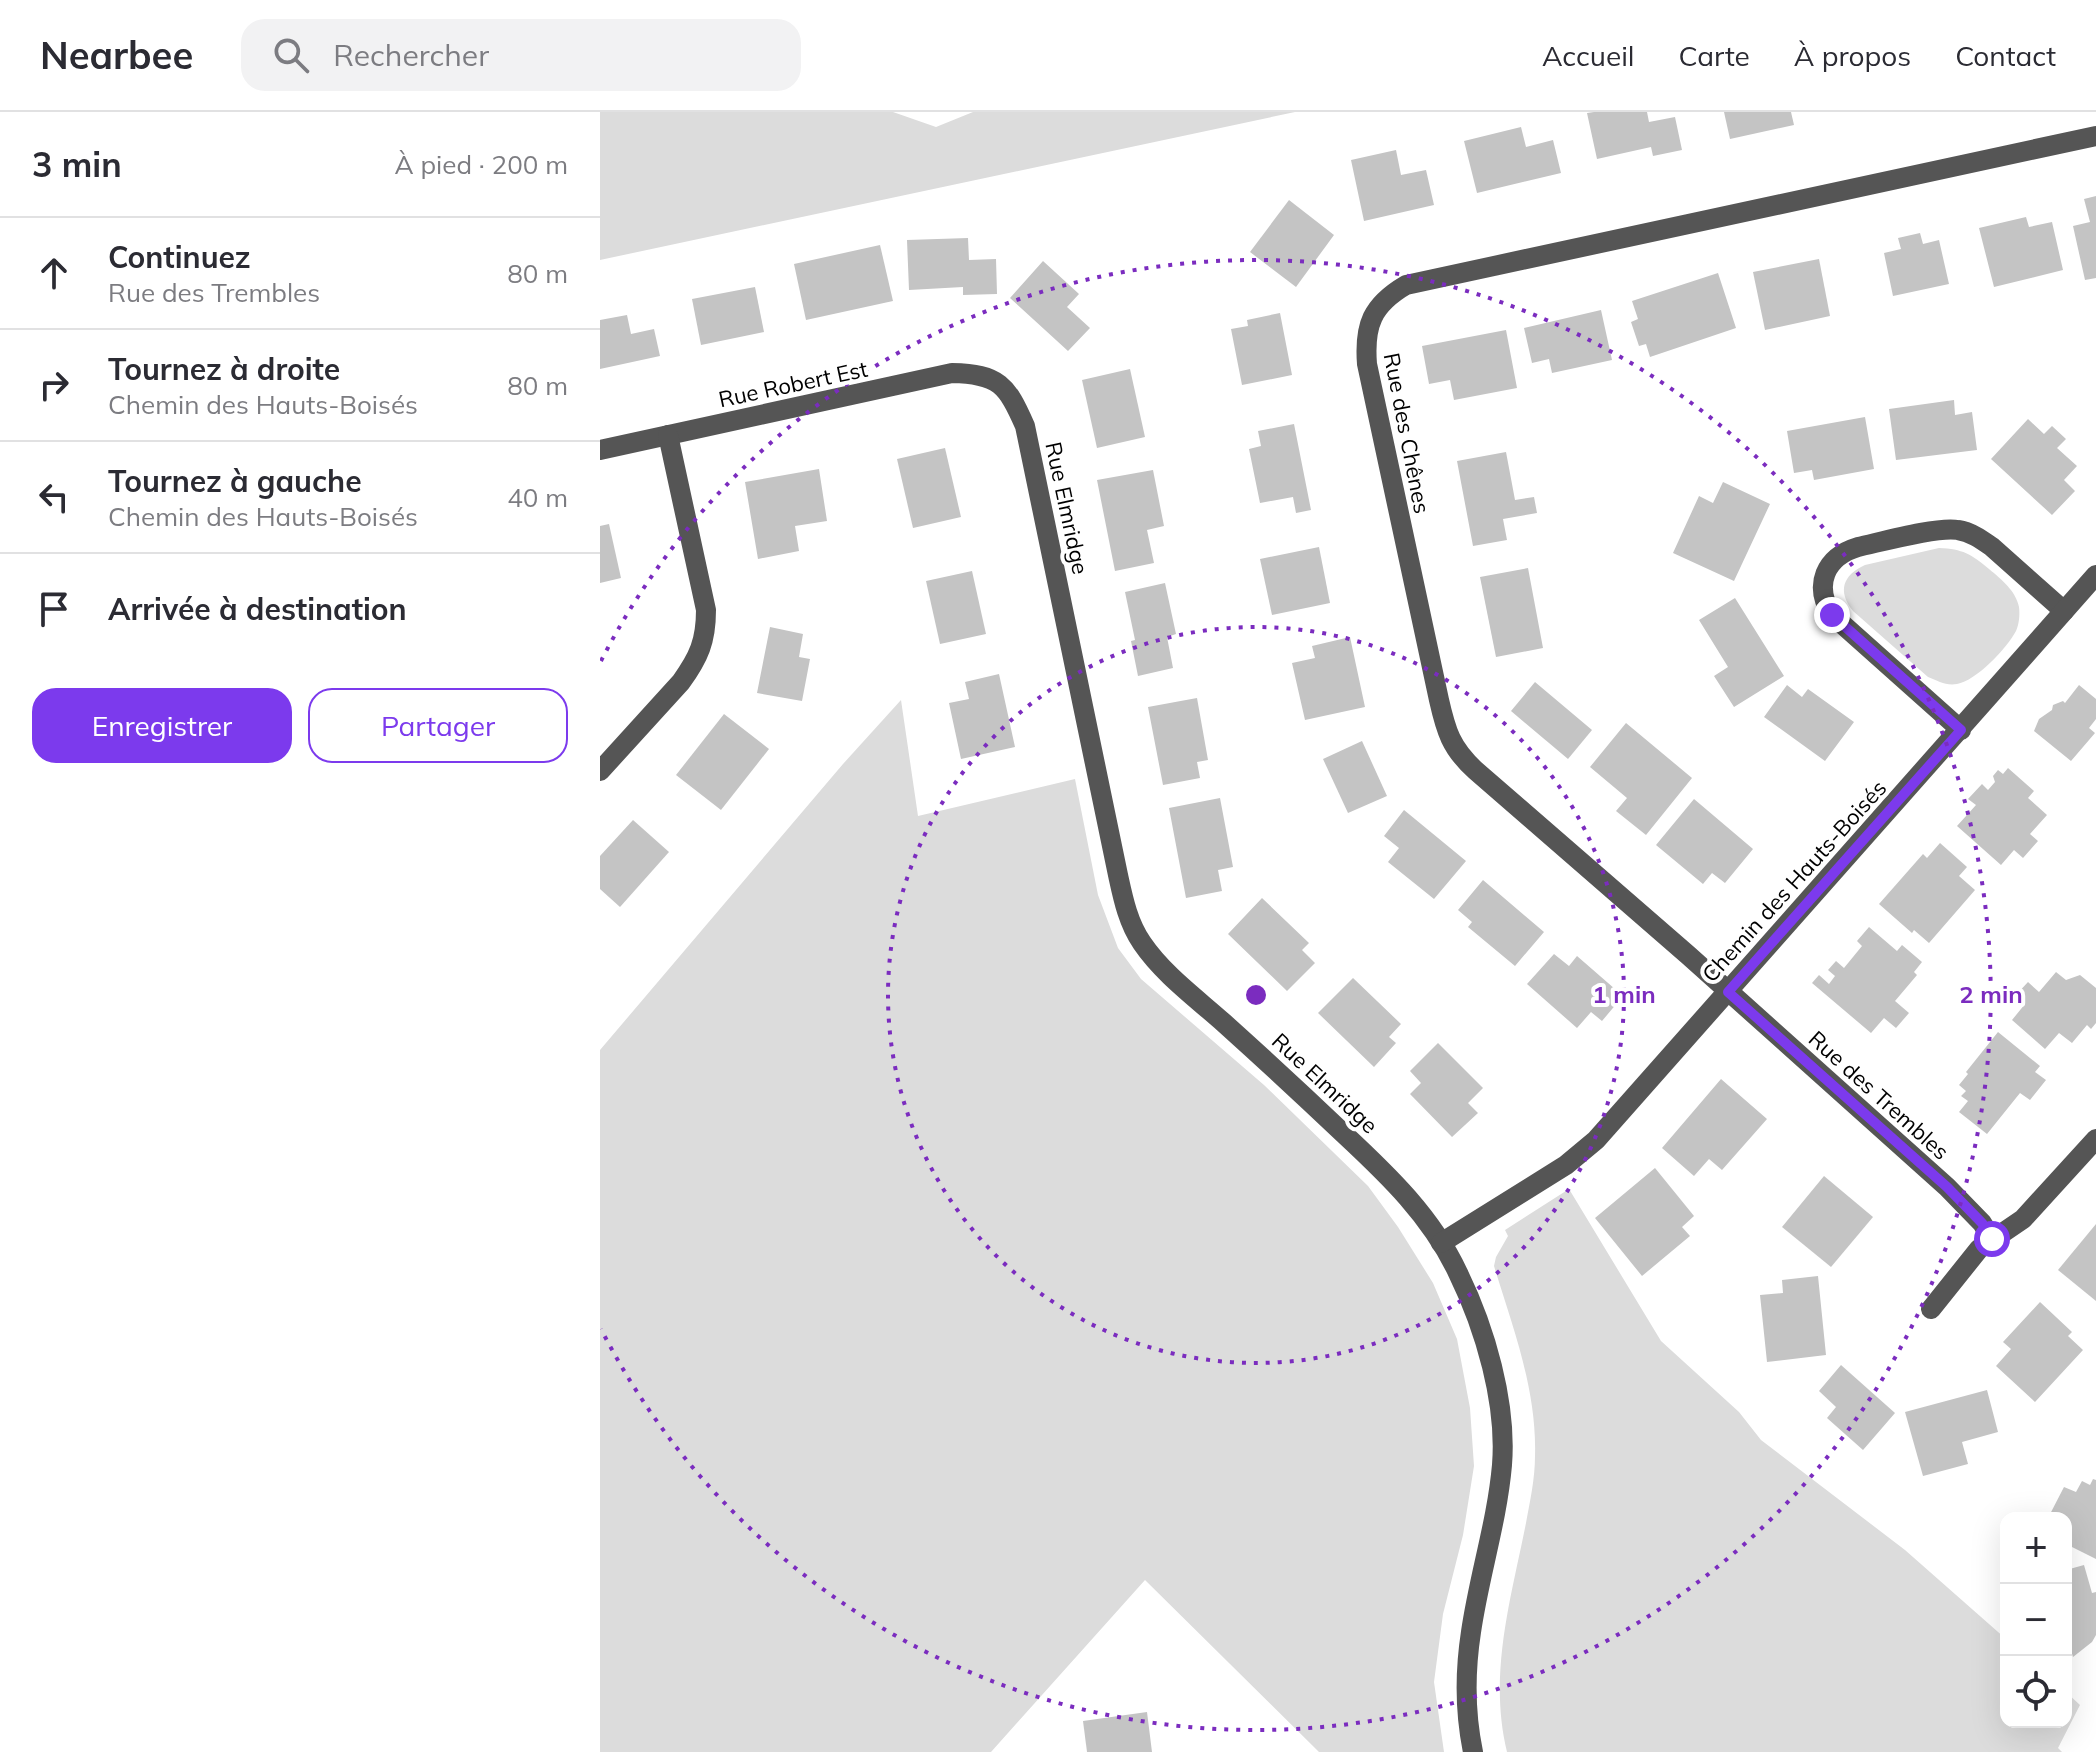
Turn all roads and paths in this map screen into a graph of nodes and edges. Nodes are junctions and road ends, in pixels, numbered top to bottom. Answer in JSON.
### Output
{"nodes":[{"id":1,"x":2096,"y":136,"type":"edge"},
{"id":2,"x":996,"y":380,"type":"joint"},
{"id":3,"x":668,"y":435,"type":"junction"},
{"id":4,"x":600,"y":450,"type":"edge"},
{"id":5,"x":2096,"y":575,"type":"edge"},
{"id":6,"x":2064,"y":611,"type":"junction"},
{"id":7,"x":1961,"y":730,"type":"junction"},
{"id":8,"x":600,"y":771,"type":"edge"},
{"id":9,"x":1728,"y":992,"type":"junction"},
{"id":10,"x":2096,"y":1139,"type":"edge"},
{"id":11,"x":1992,"y":1239,"type":"junction"},
{"id":12,"x":1441,"y":1243,"type":"junction"},
{"id":13,"x":1931,"y":1309,"type":"dead end"},
{"id":14,"x":1473,"y":1752,"type":"edge"}],
"edges":[{"from":1,"to":9,"type":"street","name":"Rue des Chênes"},
{"from":2,"to":3,"type":"street","name":"Rue Robert Est"},
{"from":2,"to":12,"type":"street","name":"Rue Elmridge"},
{"from":3,"to":4,"type":"street","name":"Rue Robert Est"},
{"from":3,"to":8,"type":"street"},
{"from":5,"to":6,"type":"street","name":"Chemin des Hauts-Boisés"},
{"from":6,"to":7,"type":"street","name":"Chemin des Hauts-Boisés"},
{"from":6,"to":7,"type":"street"},
{"from":7,"to":9,"type":"street","name":"Chemin des Hauts-Boisés"},
{"from":9,"to":11,"type":"street","name":"Rue des Trembles"},
{"from":9,"to":12,"type":"street","name":"Chemin des Hauts-Boisés"},
{"from":10,"to":11,"type":"street"},
{"from":11,"to":13,"type":"street"},
{"from":12,"to":14,"type":"street","name":"Rue Elmridge"}]}
